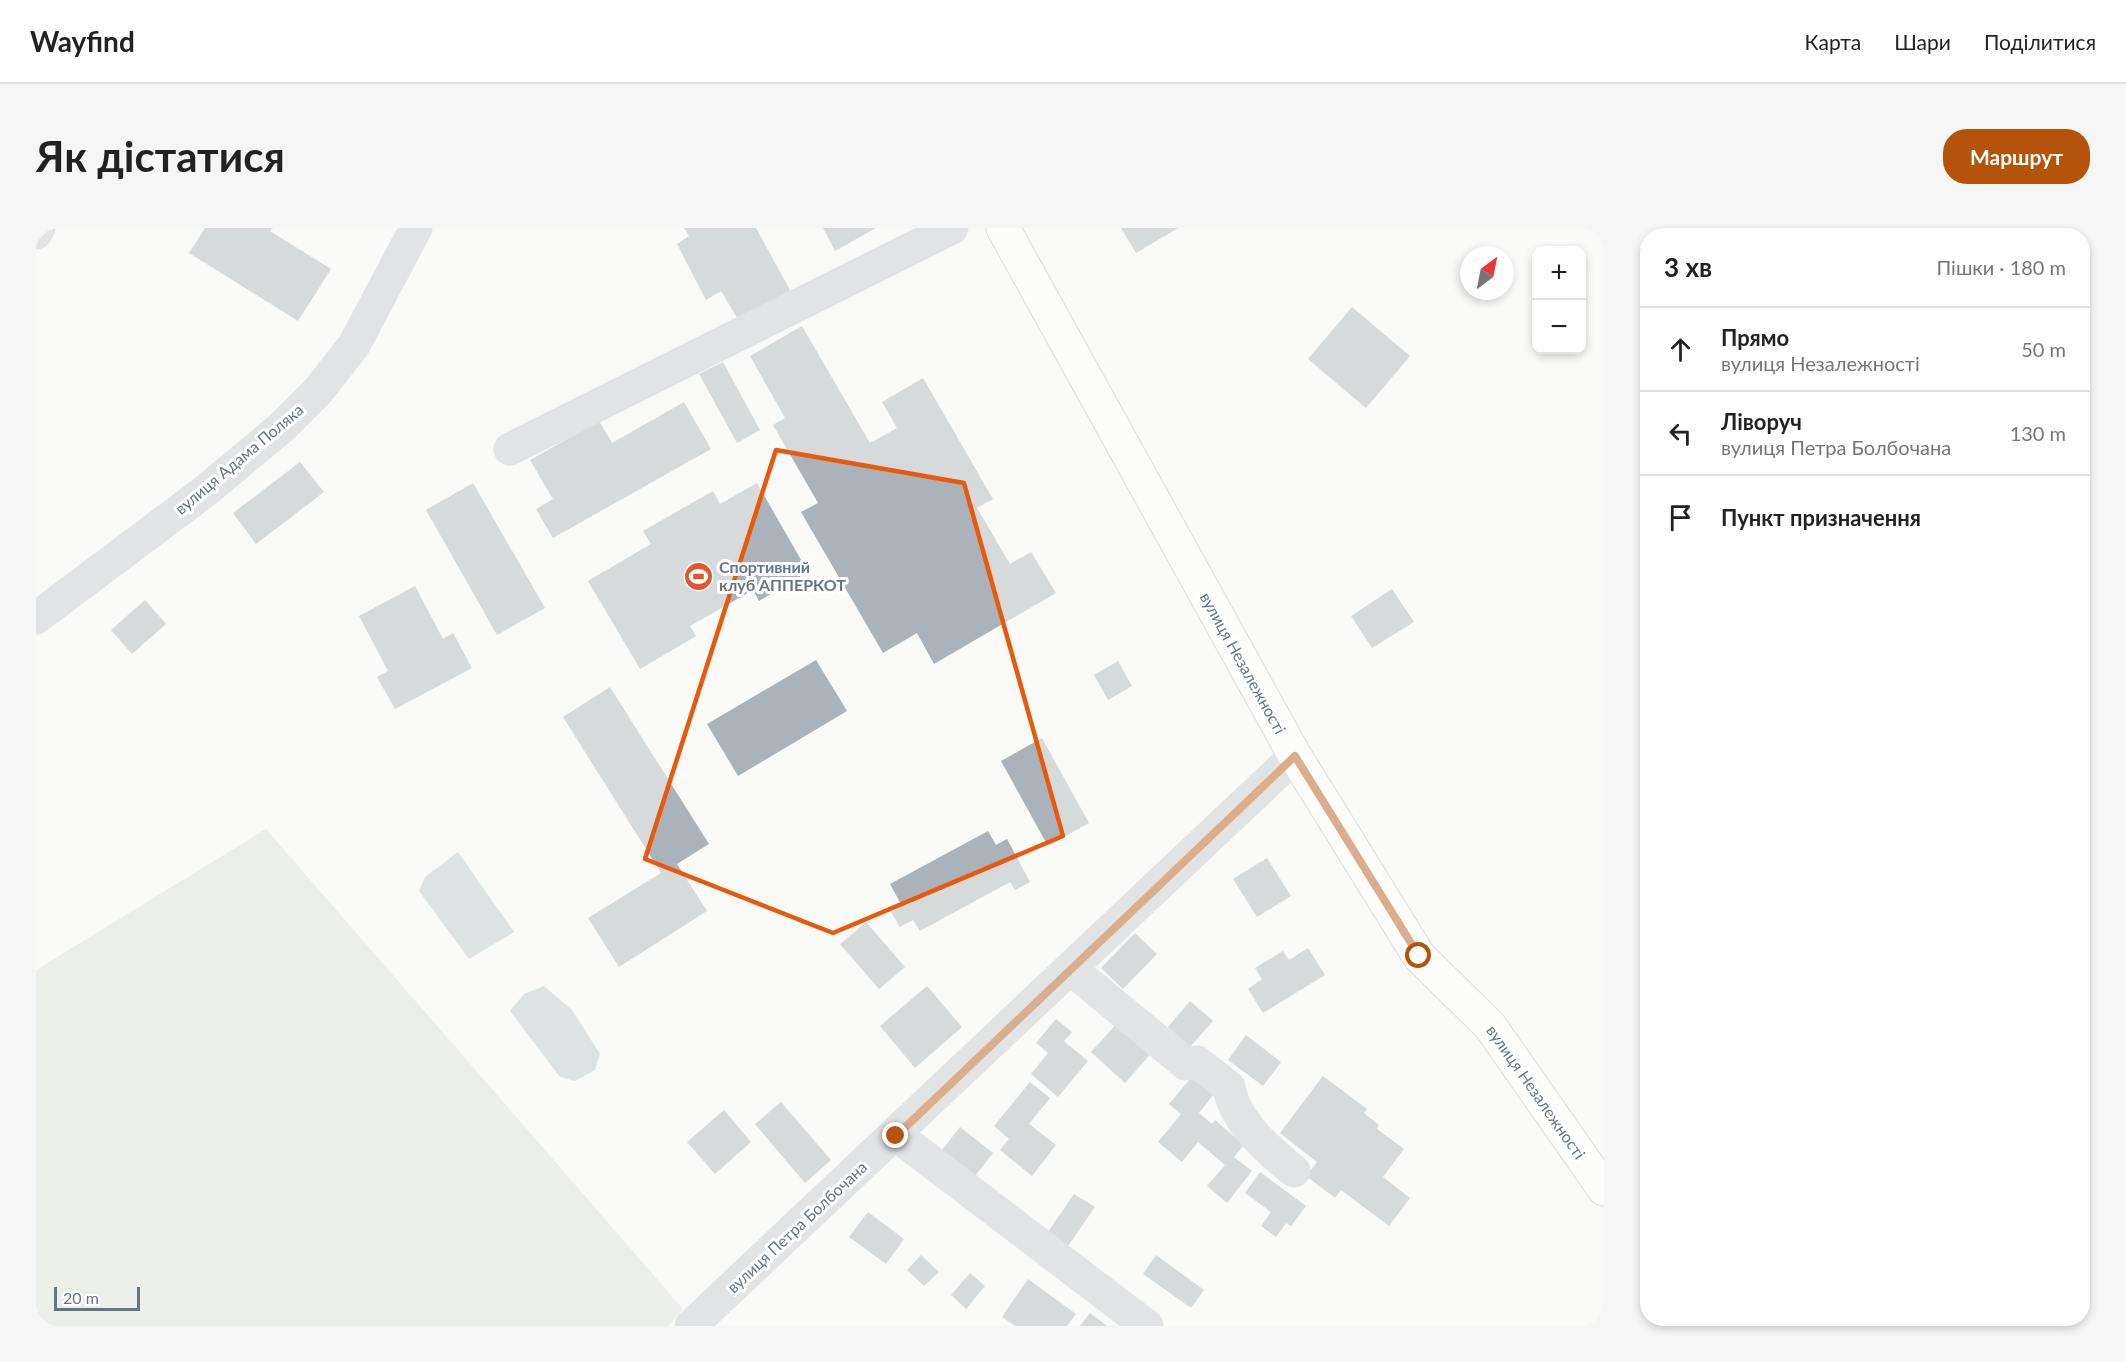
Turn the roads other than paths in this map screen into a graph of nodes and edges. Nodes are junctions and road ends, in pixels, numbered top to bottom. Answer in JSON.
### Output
{"nodes":[{"id":1,"x":39,"y":228,"type":"edge"},
{"id":2,"x":416,"y":228,"type":"edge"},
{"id":3,"x":952,"y":228,"type":"edge"},
{"id":4,"x":1003,"y":228,"type":"edge"},
{"id":5,"x":36,"y":232,"type":"edge"},
{"id":6,"x":510,"y":449,"type":"dead end"},
{"id":7,"x":36,"y":618,"type":"edge"},
{"id":8,"x":1295,"y":756,"type":"junction"},
{"id":9,"x":1071,"y":969,"type":"junction"},
{"id":10,"x":896,"y":1136,"type":"junction"},
{"id":11,"x":1294,"y":1171,"type":"dead end"},
{"id":12,"x":1604,"y":1189,"type":"edge"},
{"id":13,"x":691,"y":1326,"type":"edge"},
{"id":14,"x":1147,"y":1326,"type":"edge"}],
"edges":[{"from":1,"to":5,"type":"street"},
{"from":2,"to":7,"type":"street","name":"вулиця Адама Поляка"},
{"from":3,"to":6,"type":"street"},
{"from":4,"to":8,"type":"main road","name":"вулиця Незалежності"},
{"from":8,"to":9,"type":"street","name":"вулиця Петра Болбочана"},
{"from":8,"to":12,"type":"main road","name":"вулиця Незалежності"},
{"from":9,"to":10,"type":"street","name":"вулиця Петра Болбочана"},
{"from":9,"to":11,"type":"street"},
{"from":10,"to":13,"type":"street","name":"вулиця Петра Болбочана"},
{"from":10,"to":14,"type":"street"}]}
